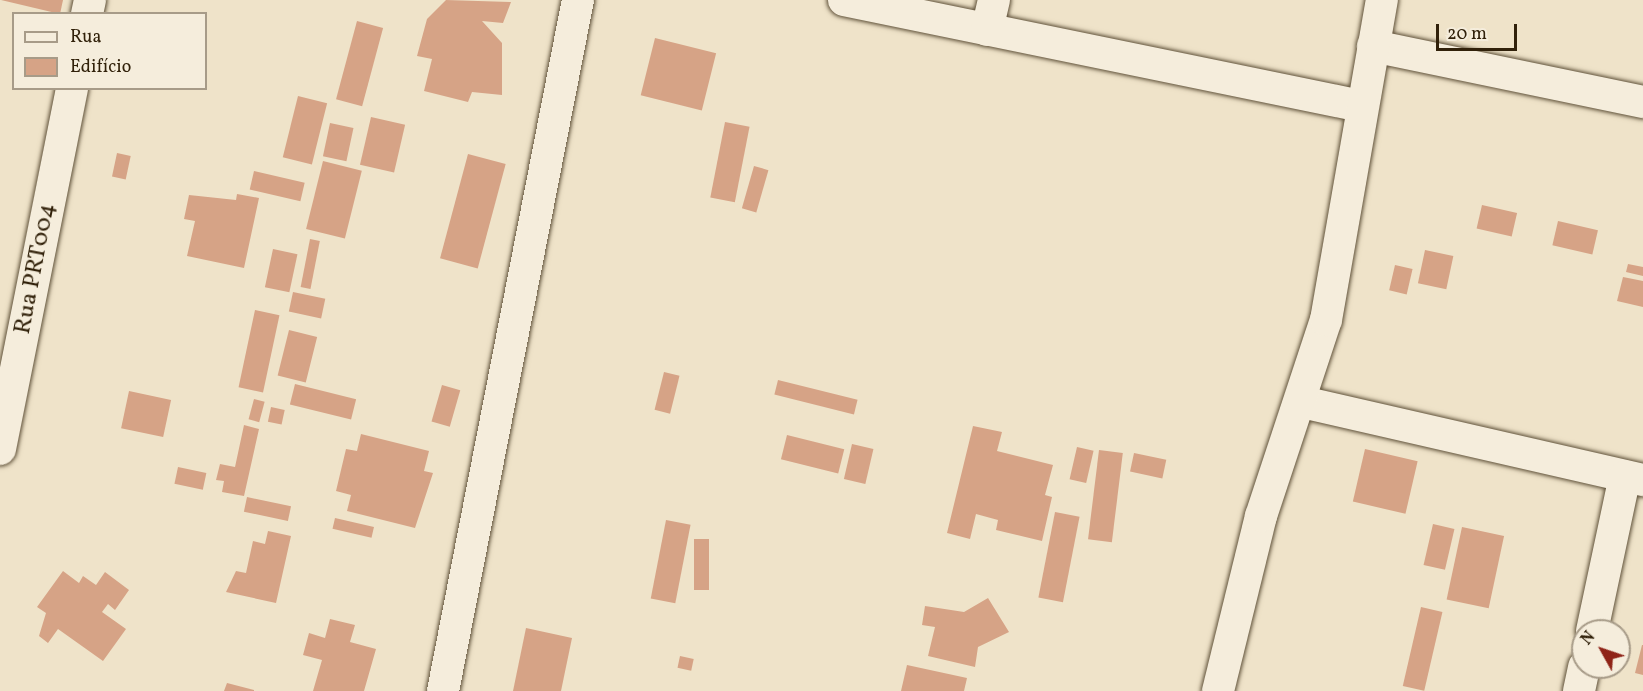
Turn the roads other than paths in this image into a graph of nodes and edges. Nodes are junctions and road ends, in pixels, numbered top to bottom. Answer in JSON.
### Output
{"nodes":[{"id":1,"x":579,"y":0,"type":"edge"},
{"id":2,"x":844,"y":0,"type":"edge"},
{"id":3,"x":994,"y":0,"type":"edge"},
{"id":4,"x":1382,"y":0,"type":"edge"},
{"id":5,"x":987,"y":30,"type":"junction"},
{"id":6,"x":1373,"y":46,"type":"junction"},
{"id":7,"x":72,"y":90,"type":"edge"},
{"id":8,"x":1643,"y":102,"type":"edge"},
{"id":9,"x":1361,"y":106,"type":"junction"},
{"id":10,"x":1302,"y":402,"type":"junction"},
{"id":11,"x":0,"y":449,"type":"edge"},
{"id":12,"x":1634,"y":478,"type":"edge"},
{"id":13,"x":1595,"y":619,"type":"edge"},
{"id":14,"x":443,"y":691,"type":"edge"},
{"id":15,"x":1218,"y":691,"type":"edge"}],
"edges":[{"from":1,"to":14,"type":"street"},
{"from":2,"to":5,"type":"street"},
{"from":3,"to":5,"type":"street"},
{"from":4,"to":6,"type":"street"},
{"from":5,"to":9,"type":"street"},
{"from":6,"to":8,"type":"street"},
{"from":6,"to":9,"type":"street"},
{"from":7,"to":11,"type":"street","name":"Rua PRT004"},
{"from":9,"to":10,"type":"street"},
{"from":10,"to":12,"type":"street"},
{"from":10,"to":15,"type":"street"},
{"from":12,"to":13,"type":"street"}]}
